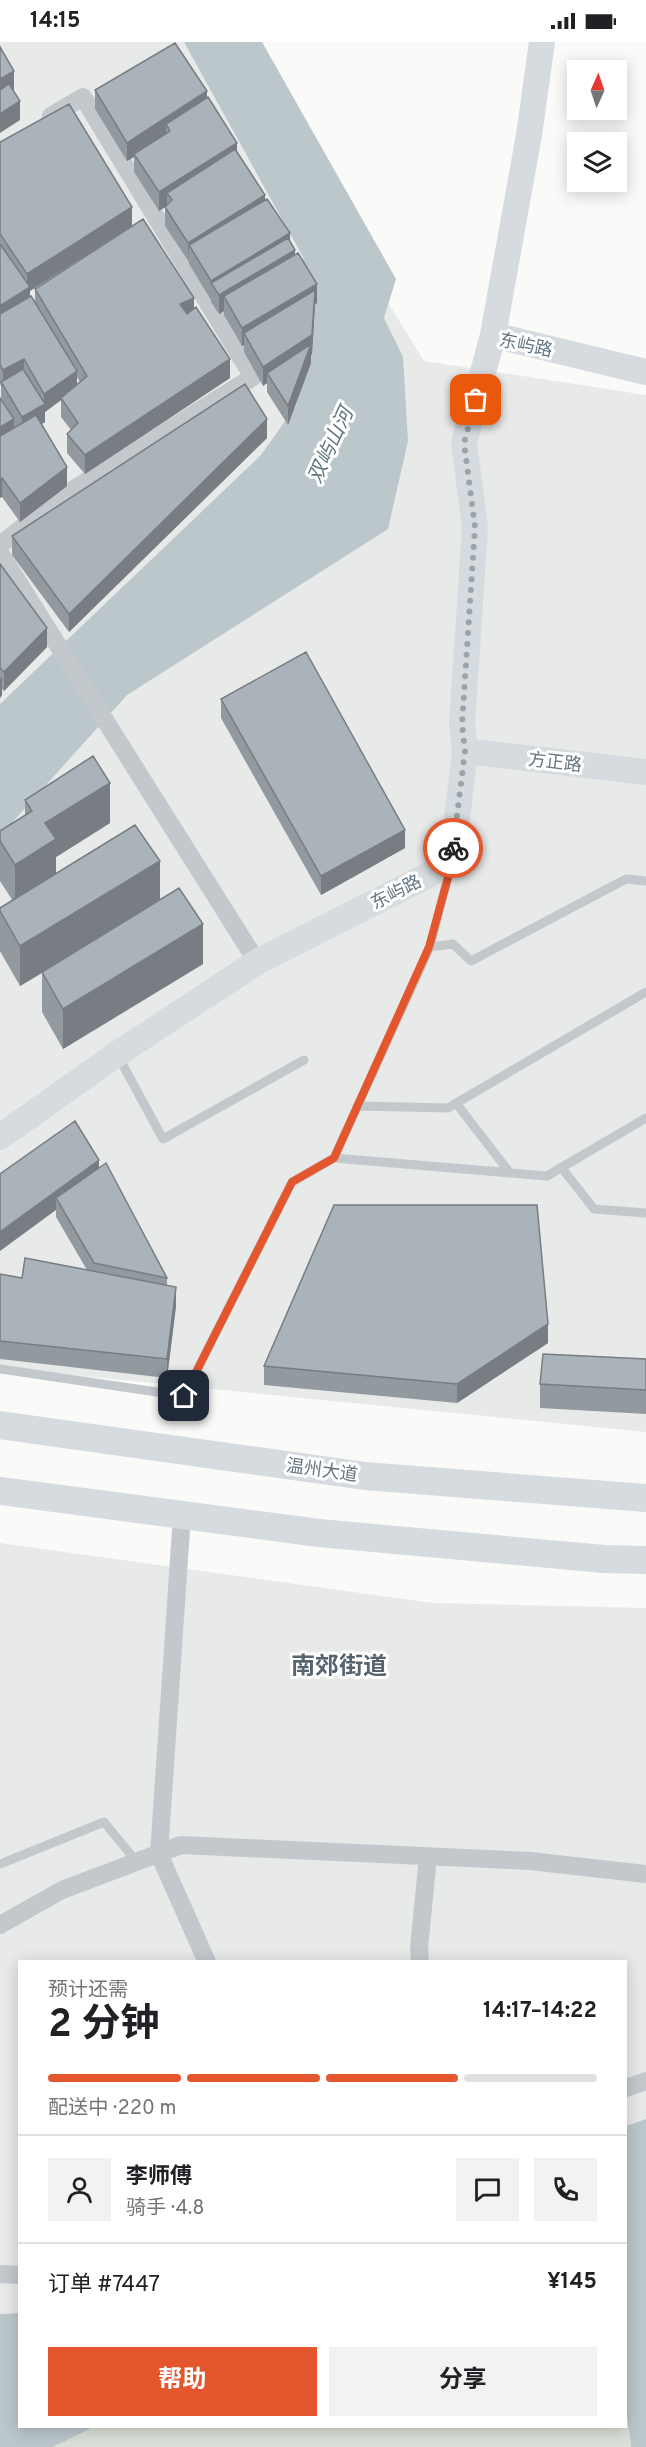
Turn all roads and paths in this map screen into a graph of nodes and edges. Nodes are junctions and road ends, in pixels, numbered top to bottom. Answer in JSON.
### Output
{"nodes":[{"id":1,"x":542,"y":42,"type":"edge"},
{"id":2,"x":37,"y":124,"type":"edge"},
{"id":3,"x":493,"y":335,"type":"junction"},
{"id":4,"x":646,"y":372,"type":"edge"},
{"id":5,"x":0,"y":545,"type":"edge"},
{"id":6,"x":0,"y":553,"type":"edge"},
{"id":7,"x":465,"y":751,"type":"junction"},
{"id":8,"x":646,"y":772,"type":"edge"},
{"id":9,"x":452,"y":863,"type":"junction"},
{"id":10,"x":646,"y":881,"type":"edge"},
{"id":11,"x":429,"y":947,"type":"junction"},
{"id":12,"x":257,"y":962,"type":"junction"},
{"id":13,"x":646,"y":992,"type":"edge"},
{"id":14,"x":117,"y":1054,"type":"junction"},
{"id":15,"x":304,"y":1060,"type":"dead end"},
{"id":16,"x":456,"y":1103,"type":"junction"},
{"id":17,"x":357,"y":1106,"type":"junction"},
{"id":18,"x":646,"y":1118,"type":"edge"},
{"id":19,"x":0,"y":1137,"type":"edge"},
{"id":20,"x":334,"y":1158,"type":"junction"},
{"id":21,"x":561,"y":1167,"type":"junction"},
{"id":22,"x":510,"y":1173,"type":"junction"},
{"id":23,"x":646,"y":1213,"type":"edge"},
{"id":24,"x":0,"y":1369,"type":"edge"},
{"id":25,"x":0,"y":1425,"type":"edge"},
{"id":26,"x":0,"y":1491,"type":"edge"},
{"id":27,"x":646,"y":1498,"type":"edge"},
{"id":28,"x":182,"y":1515,"type":"junction"},
{"id":29,"x":646,"y":1560,"type":"edge"},
{"id":30,"x":159,"y":1854,"type":"junction"},
{"id":31,"x":428,"y":1856,"type":"junction"},
{"id":32,"x":137,"y":1862,"type":"junction"},
{"id":33,"x":0,"y":1864,"type":"edge"},
{"id":34,"x":646,"y":1874,"type":"edge"},
{"id":35,"x":0,"y":1925,"type":"edge"},
{"id":36,"x":206,"y":1960,"type":"edge"},
{"id":37,"x":420,"y":1960,"type":"edge"},
{"id":38,"x":646,"y":2081,"type":"edge"},
{"id":39,"x":627,"y":2088,"type":"edge"},
{"id":40,"x":0,"y":2274,"type":"edge"},
{"id":41,"x":18,"y":2275,"type":"edge"}],
"edges":[{"from":1,"to":3,"type":"street"},
{"from":2,"to":5,"type":"street"},
{"from":3,"to":4,"type":"street","name":"东屿路"},
{"from":3,"to":7,"type":"street","name":"东屿路"},
{"from":6,"to":12,"type":"street"},
{"from":7,"to":8,"type":"street","name":"方正路"},
{"from":7,"to":9,"type":"street","name":"东屿路"},
{"from":9,"to":11,"type":"lane"},
{"from":9,"to":12,"type":"street","name":"东屿路"},
{"from":10,"to":11,"type":"lane"},
{"from":11,"to":17,"type":"lane"},
{"from":12,"to":14,"type":"street","name":"东屿路"},
{"from":13,"to":16,"type":"lane"},
{"from":14,"to":15,"type":"lane"},
{"from":14,"to":19,"type":"street","name":"东屿路"},
{"from":16,"to":17,"type":"lane"},
{"from":16,"to":22,"type":"lane"},
{"from":17,"to":20,"type":"lane"},
{"from":18,"to":21,"type":"lane"},
{"from":20,"to":22,"type":"lane"},
{"from":20,"to":24,"type":"lane"},
{"from":21,"to":22,"type":"lane"},
{"from":21,"to":23,"type":"lane"},
{"from":25,"to":27,"type":"main road","name":"温州大道"},
{"from":26,"to":28,"type":"main road"},
{"from":28,"to":29,"type":"main road"},
{"from":28,"to":30,"type":"street"},
{"from":30,"to":31,"type":"street"},
{"from":30,"to":32,"type":"street"},
{"from":30,"to":36,"type":"street"},
{"from":31,"to":34,"type":"street"},
{"from":31,"to":37,"type":"street"},
{"from":32,"to":33,"type":"lane"},
{"from":32,"to":35,"type":"street"},
{"from":38,"to":39,"type":"street"},
{"from":40,"to":41,"type":"street"}]}
